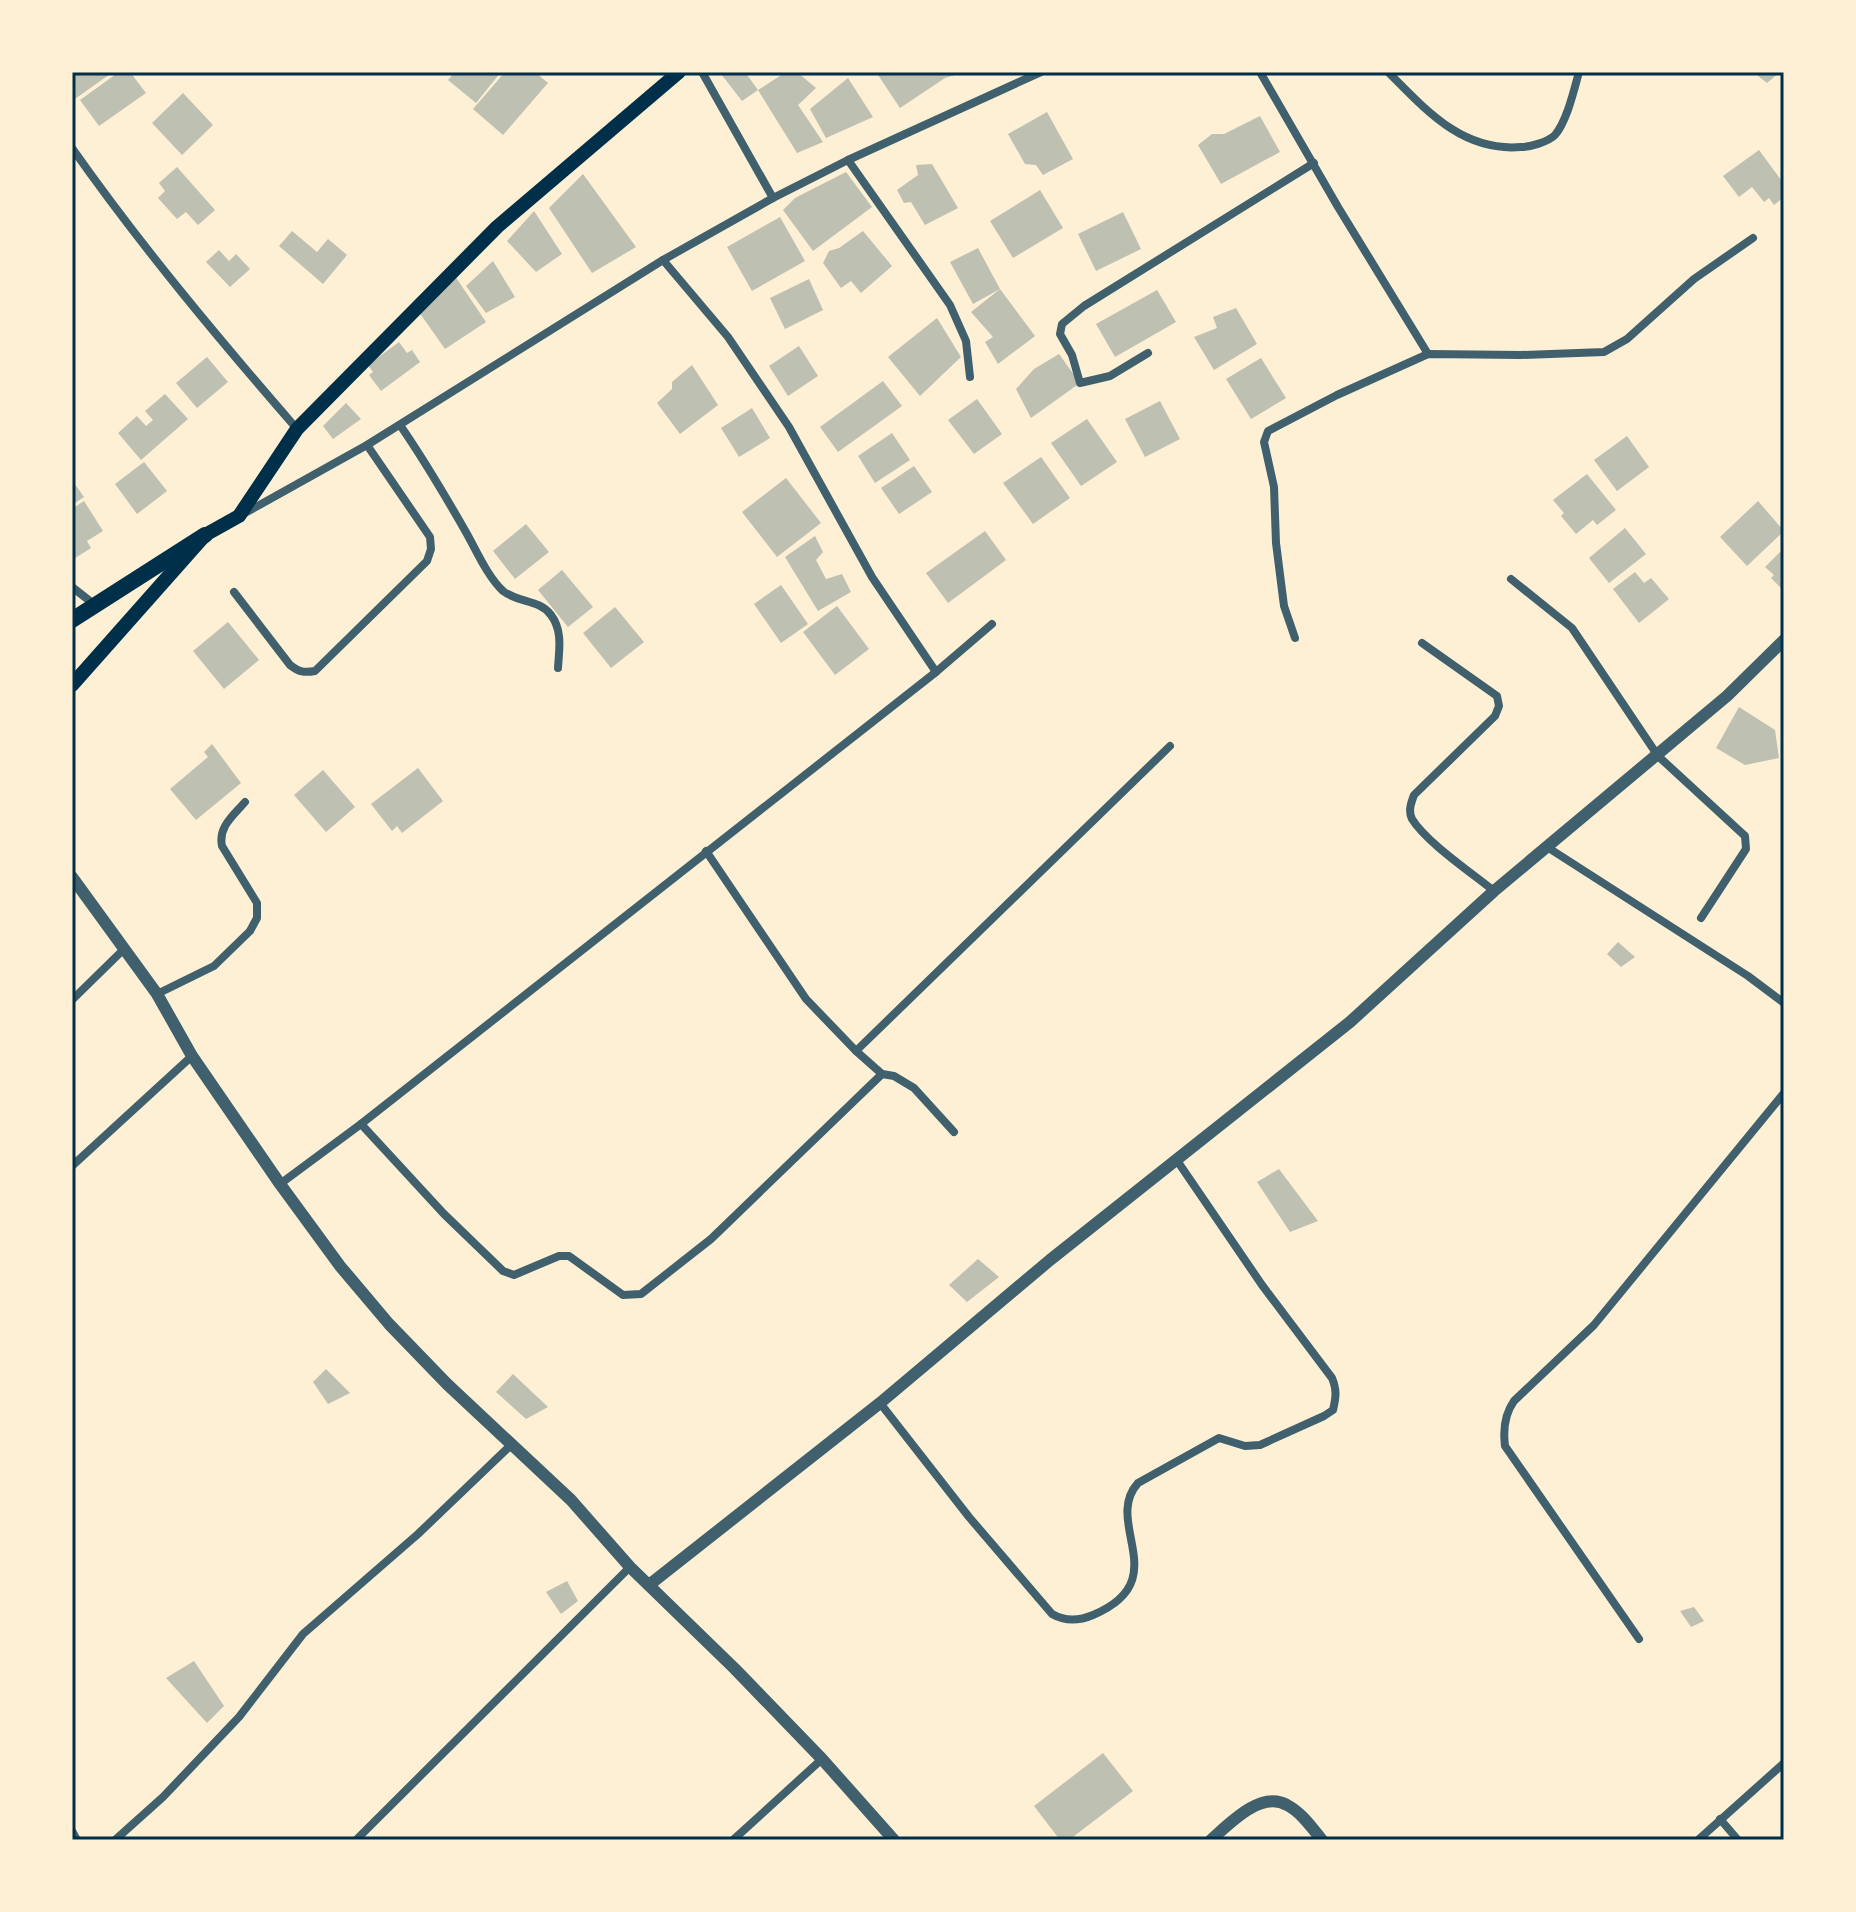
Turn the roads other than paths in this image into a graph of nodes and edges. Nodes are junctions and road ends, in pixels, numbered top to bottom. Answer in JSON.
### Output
{"nodes":[{"id":1,"x":679,"y":72,"type":"edge"},
{"id":2,"x":702,"y":72,"type":"edge"},
{"id":3,"x":1041,"y":72,"type":"edge"},
{"id":4,"x":1260,"y":72,"type":"edge"},
{"id":5,"x":1388,"y":72,"type":"edge"},
{"id":6,"x":1579,"y":72,"type":"edge"},
{"id":7,"x":72,"y":148,"type":"edge"},
{"id":8,"x":848,"y":160,"type":"junction"},
{"id":9,"x":1314,"y":163,"type":"junction"},
{"id":10,"x":773,"y":198,"type":"junction"},
{"id":11,"x":1753,"y":238,"type":"dead end"},
{"id":12,"x":663,"y":260,"type":"junction"},
{"id":13,"x":1148,"y":353,"type":"dead end"},
{"id":14,"x":1428,"y":354,"type":"junction"},
{"id":15,"x":970,"y":377,"type":"dead end"},
{"id":16,"x":400,"y":425,"type":"junction"},
{"id":17,"x":297,"y":429,"type":"junction"},
{"id":18,"x":367,"y":445,"type":"junction"},
{"id":19,"x":239,"y":516,"type":"junction"},
{"id":20,"x":205,"y":535,"type":"junction"},
{"id":21,"x":1511,"y":579,"type":"dead end"},
{"id":22,"x":72,"y":587,"type":"edge"},
{"id":23,"x":234,"y":592,"type":"dead end"},
{"id":24,"x":95,"y":605,"type":"junction"},
{"id":25,"x":72,"y":620,"type":"edge"},
{"id":26,"x":992,"y":624,"type":"dead end"},
{"id":27,"x":1295,"y":638,"type":"dead end"},
{"id":28,"x":1784,"y":640,"type":"edge"},
{"id":29,"x":1422,"y":643,"type":"dead end"},
{"id":30,"x":558,"y":668,"type":"dead end"},
{"id":31,"x":936,"y":672,"type":"junction"},
{"id":32,"x":72,"y":685,"type":"edge"},
{"id":33,"x":1170,"y":746,"type":"dead end"},
{"id":34,"x":1658,"y":756,"type":"junction"},
{"id":35,"x":245,"y":802,"type":"dead end"},
{"id":36,"x":1547,"y":847,"type":"junction"},
{"id":37,"x":706,"y":851,"type":"junction"},
{"id":38,"x":72,"y":877,"type":"edge"},
{"id":39,"x":1494,"y":891,"type":"junction"},
{"id":40,"x":1701,"y":918,"type":"dead end"},
{"id":41,"x":124,"y":949,"type":"junction"},
{"id":42,"x":157,"y":994,"type":"junction"},
{"id":43,"x":72,"y":1000,"type":"edge"},
{"id":44,"x":1784,"y":1003,"type":"edge"},
{"id":45,"x":856,"y":1051,"type":"junction"},
{"id":46,"x":192,"y":1056,"type":"junction"},
{"id":47,"x":882,"y":1074,"type":"junction"},
{"id":48,"x":1784,"y":1093,"type":"edge"},
{"id":49,"x":361,"y":1124,"type":"junction"},
{"id":50,"x":954,"y":1132,"type":"dead end"},
{"id":51,"x":1176,"y":1159,"type":"junction"},
{"id":52,"x":72,"y":1166,"type":"edge"},
{"id":53,"x":280,"y":1184,"type":"junction"},
{"id":54,"x":880,"y":1403,"type":"junction"},
{"id":55,"x":511,"y":1445,"type":"junction"},
{"id":56,"x":630,"y":1567,"type":"junction"},
{"id":57,"x":649,"y":1585,"type":"junction"},
{"id":58,"x":1639,"y":1639,"type":"dead end"},
{"id":59,"x":822,"y":1759,"type":"junction"},
{"id":60,"x":1784,"y":1763,"type":"edge"},
{"id":61,"x":1720,"y":1819,"type":"junction"},
{"id":62,"x":72,"y":1831,"type":"edge"},
{"id":63,"x":77,"y":1840,"type":"edge"},
{"id":64,"x":115,"y":1840,"type":"edge"},
{"id":65,"x":356,"y":1840,"type":"edge"},
{"id":66,"x":733,"y":1840,"type":"edge"},
{"id":67,"x":894,"y":1840,"type":"edge"},
{"id":68,"x":1211,"y":1840,"type":"edge"},
{"id":69,"x":1322,"y":1840,"type":"edge"},
{"id":70,"x":1698,"y":1840,"type":"edge"},
{"id":71,"x":1738,"y":1840,"type":"edge"}],
"edges":[{"from":1,"to":17,"type":"main road"},
{"from":2,"to":10,"type":"street"},
{"from":3,"to":8,"type":"street"},
{"from":4,"to":9,"type":"street"},
{"from":5,"to":6,"type":"street"},
{"from":7,"to":17,"type":"street"},
{"from":8,"to":10,"type":"street"},
{"from":8,"to":15,"type":"street"},
{"from":9,"to":13,"type":"street"},
{"from":9,"to":14,"type":"street"},
{"from":10,"to":12,"type":"street"},
{"from":11,"to":14,"type":"street"},
{"from":12,"to":16,"type":"street"},
{"from":12,"to":31,"type":"street"},
{"from":14,"to":27,"type":"street"},
{"from":16,"to":18,"type":"street"},
{"from":16,"to":30,"type":"street"},
{"from":17,"to":19,"type":"main road"},
{"from":18,"to":19,"type":"street"},
{"from":18,"to":23,"type":"street"},
{"from":19,"to":20,"type":"main road"},
{"from":20,"to":24,"type":"main road"},
{"from":20,"to":32,"type":"main road"},
{"from":21,"to":34,"type":"street"},
{"from":22,"to":24,"type":"street"},
{"from":24,"to":25,"type":"main road"},
{"from":26,"to":31,"type":"street"},
{"from":28,"to":34,"type":"street"},
{"from":29,"to":39,"type":"street"},
{"from":31,"to":37,"type":"street"},
{"from":33,"to":45,"type":"street"},
{"from":34,"to":36,"type":"street"},
{"from":34,"to":40,"type":"street"},
{"from":35,"to":42,"type":"street"},
{"from":36,"to":39,"type":"street"},
{"from":36,"to":44,"type":"street"},
{"from":37,"to":45,"type":"street"},
{"from":37,"to":49,"type":"street"},
{"from":38,"to":41,"type":"street"},
{"from":39,"to":51,"type":"street"},
{"from":41,"to":42,"type":"street"},
{"from":41,"to":43,"type":"street"},
{"from":42,"to":46,"type":"street"},
{"from":45,"to":47,"type":"street"},
{"from":46,"to":52,"type":"street"},
{"from":46,"to":53,"type":"street"},
{"from":47,"to":49,"type":"street"},
{"from":47,"to":50,"type":"street"},
{"from":48,"to":58,"type":"street"},
{"from":49,"to":53,"type":"street"},
{"from":51,"to":54,"type":"street"},
{"from":51,"to":54,"type":"street"},
{"from":53,"to":55,"type":"street"},
{"from":54,"to":57,"type":"street"},
{"from":55,"to":56,"type":"street"},
{"from":55,"to":64,"type":"street"},
{"from":56,"to":57,"type":"street"},
{"from":56,"to":65,"type":"street"},
{"from":57,"to":59,"type":"street"},
{"from":59,"to":66,"type":"street"},
{"from":59,"to":67,"type":"street"},
{"from":60,"to":61,"type":"street"},
{"from":61,"to":70,"type":"street"},
{"from":61,"to":71,"type":"street"},
{"from":62,"to":63,"type":"street"},
{"from":68,"to":69,"type":"street"}]}
